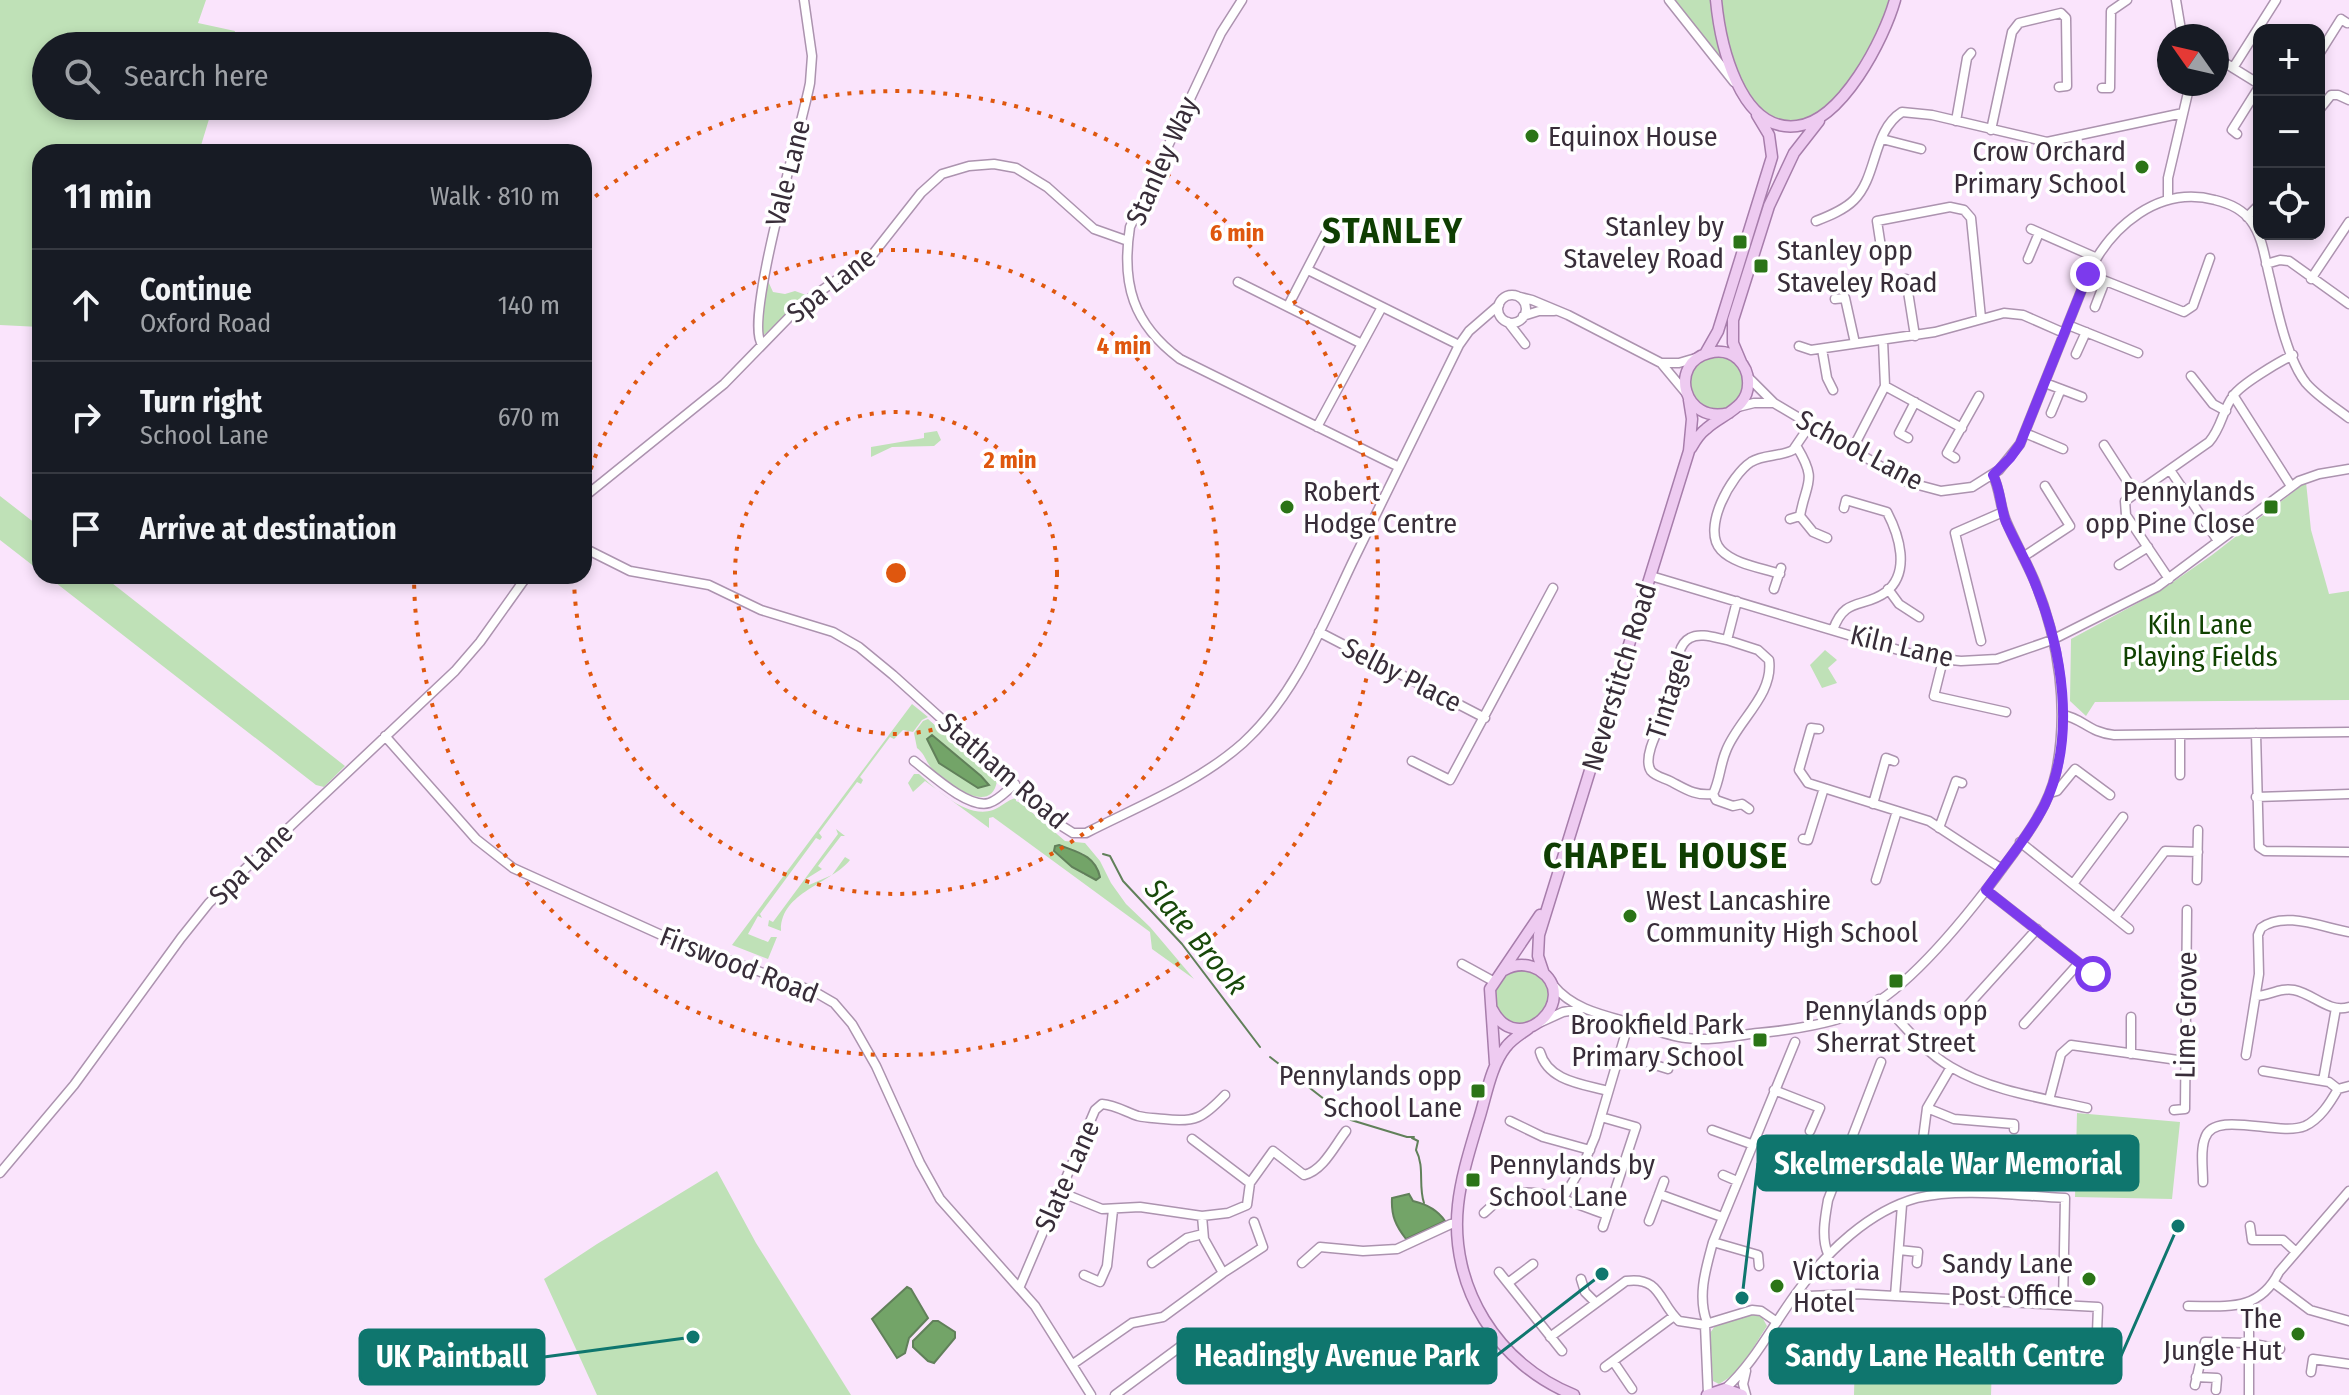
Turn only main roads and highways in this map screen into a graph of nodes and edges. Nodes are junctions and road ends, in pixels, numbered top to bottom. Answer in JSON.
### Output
{"nodes":[{"id":1,"x":1716,"y":0,"type":"edge"},
{"id":2,"x":1895,"y":0,"type":"edge"},
{"id":3,"x":1903,"y":0,"type":"edge"},
{"id":4,"x":1892,"y":12,"type":"junction"},
{"id":5,"x":1749,"y":103,"type":"junction"},
{"id":6,"x":1826,"y":113,"type":"junction"},
{"id":7,"x":1764,"y":205,"type":"junction"},
{"id":8,"x":1749,"y":251,"type":"junction"},
{"id":9,"x":1701,"y":355,"type":"junction"},
{"id":10,"x":1741,"y":362,"type":"junction"},
{"id":11,"x":1688,"y":397,"type":"junction"},
{"id":12,"x":1734,"y":410,"type":"junction"},
{"id":13,"x":1689,"y":451,"type":"junction"},
{"id":14,"x":1547,"y":903,"type":"junction"},
{"id":15,"x":1502,"y":971,"type":"junction"},
{"id":16,"x":1545,"y":976,"type":"junction"},
{"id":17,"x":1491,"y":1006,"type":"junction"},
{"id":18,"x":1533,"y":1026,"type":"junction"},
{"id":19,"x":1495,"y":1066,"type":"junction"},
{"id":20,"x":1707,"y":1394,"type":"edge"},
{"id":21,"x":1574,"y":1395,"type":"edge"},
{"id":22,"x":1744,"y":1395,"type":"edge"}],
"edges":[{"from":1,"to":5,"type":"main road"},
{"from":2,"to":4,"type":"main road"},
{"from":3,"to":4,"type":"main road"},
{"from":4,"to":6,"type":"main road"},
{"from":5,"to":6,"type":"main road"},
{"from":5,"to":7,"type":"main road"},
{"from":6,"to":7,"type":"main road"},
{"from":7,"to":8,"type":"main road"},
{"from":8,"to":9,"type":"main road"},
{"from":8,"to":10,"type":"main road"},
{"from":9,"to":10,"type":"main road"},
{"from":9,"to":11,"type":"main road"},
{"from":10,"to":12,"type":"main road"},
{"from":11,"to":12,"type":"main road"},
{"from":11,"to":13,"type":"main road","name":"Neverstitch Road"},
{"from":12,"to":13,"type":"main road","name":"Neverstitch Road"},
{"from":13,"to":14,"type":"main road","name":"Neverstitch Road"},
{"from":14,"to":15,"type":"main road","name":"Neverstitch Road"},
{"from":14,"to":16,"type":"main road","name":"Neverstitch Road"},
{"from":15,"to":16,"type":"main road"},
{"from":15,"to":17,"type":"main road"},
{"from":16,"to":18,"type":"main road"},
{"from":17,"to":18,"type":"main road"},
{"from":17,"to":19,"type":"main road"},
{"from":18,"to":19,"type":"main road"},
{"from":19,"to":21,"type":"main road"},
{"from":20,"to":22,"type":"main road"}]}
